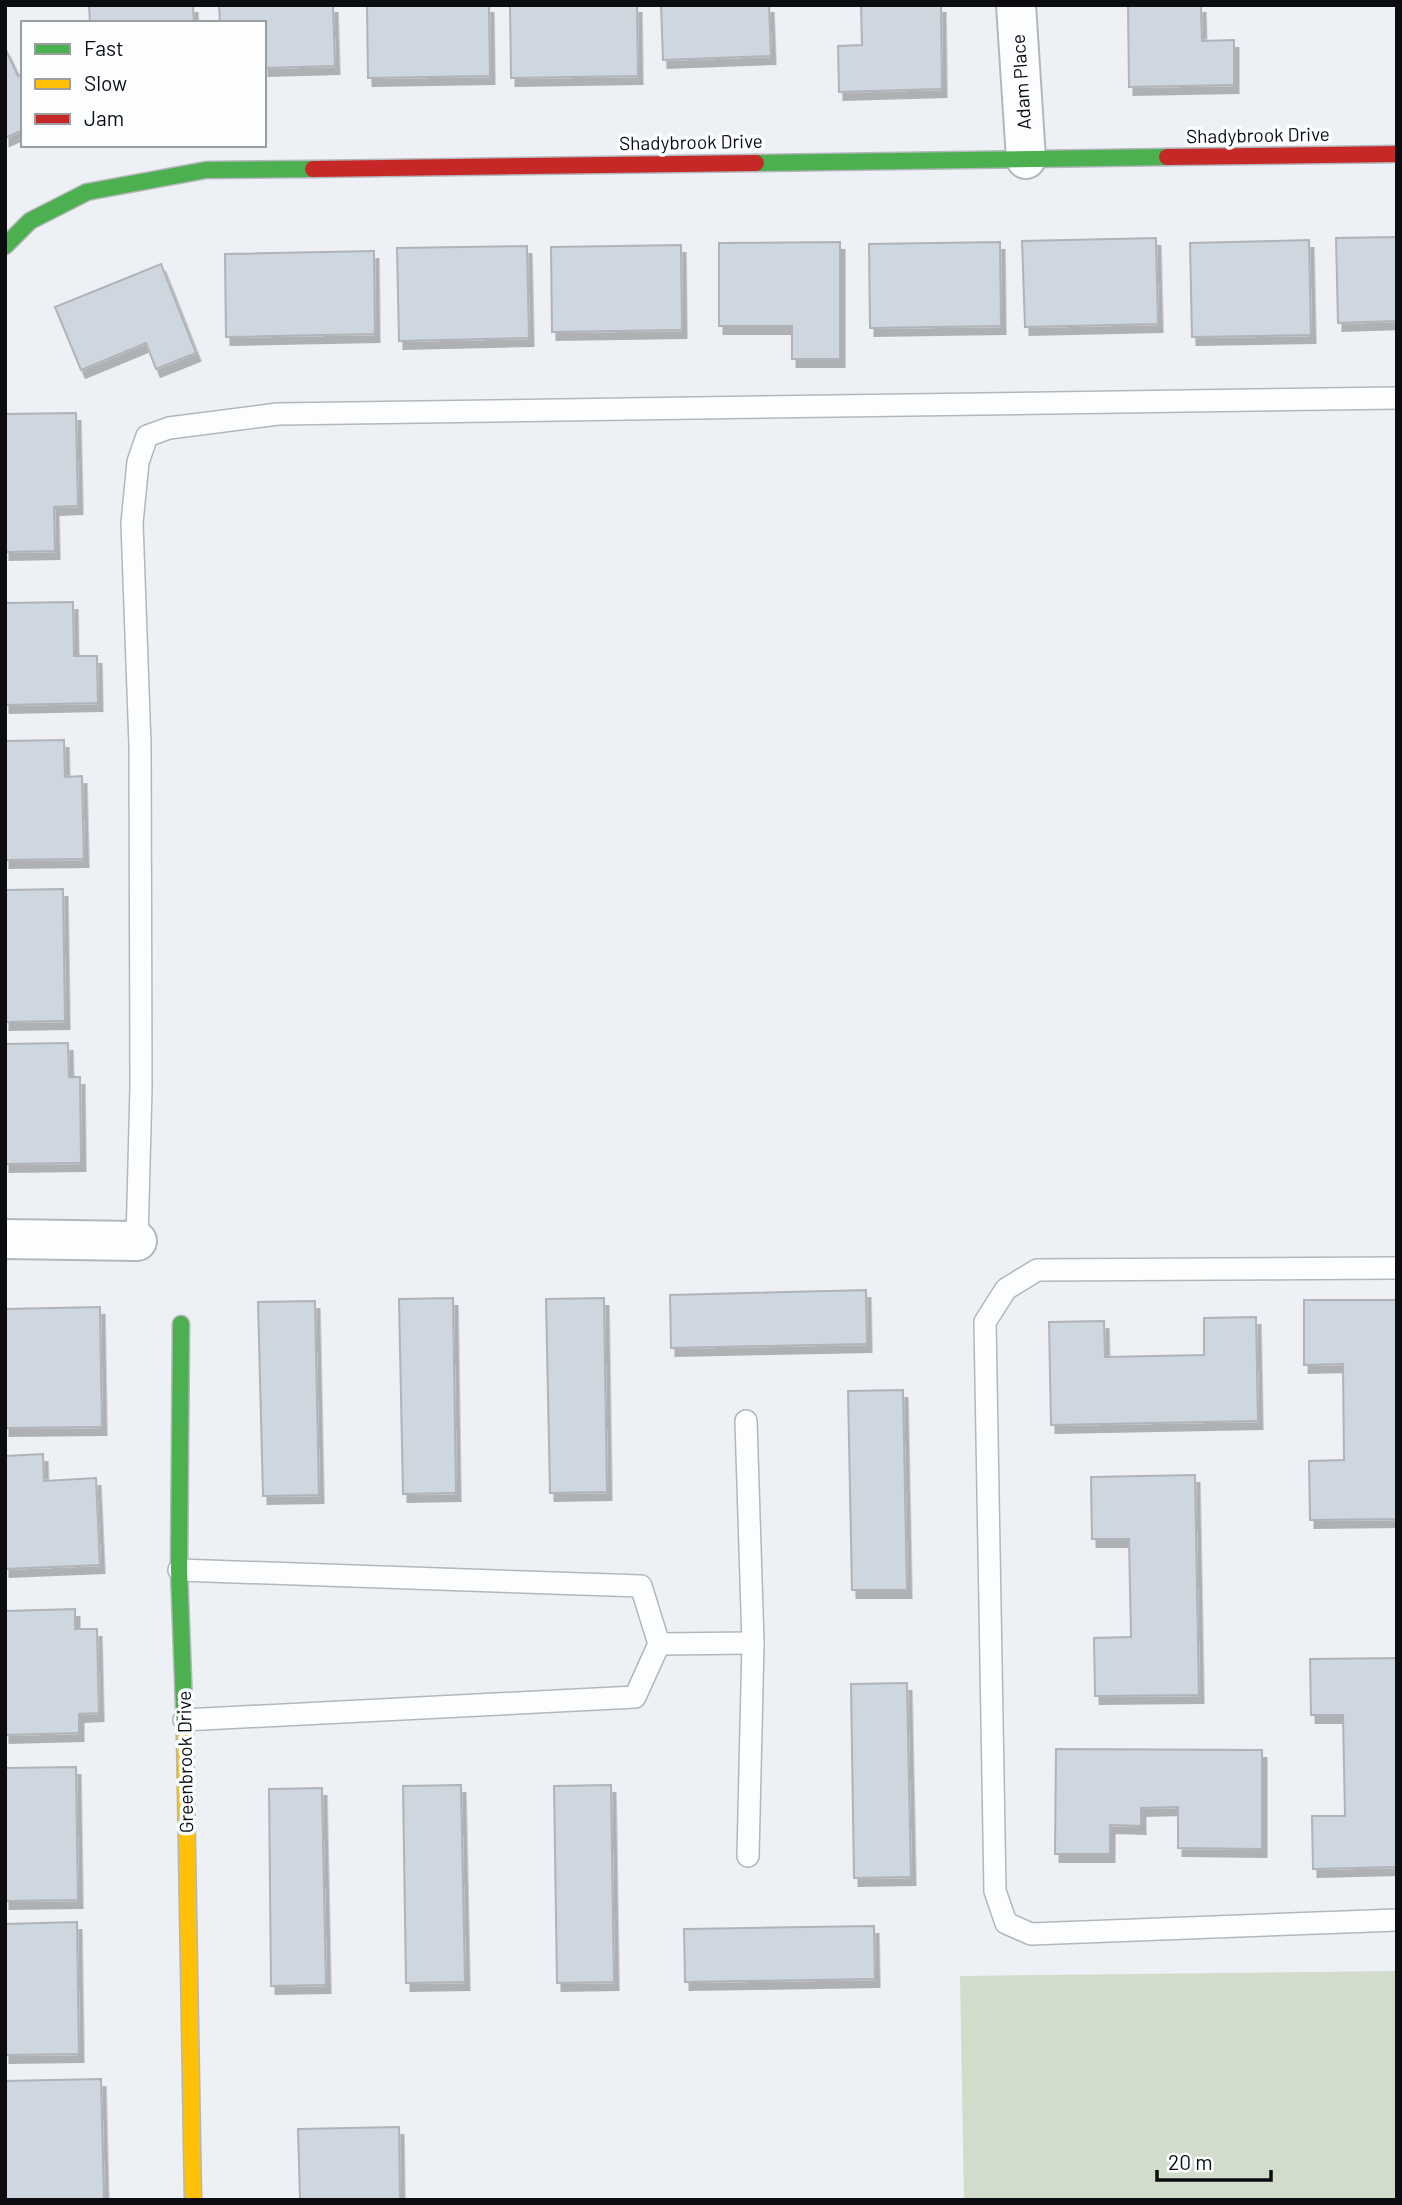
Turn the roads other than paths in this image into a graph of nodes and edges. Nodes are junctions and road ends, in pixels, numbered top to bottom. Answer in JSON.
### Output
{"nodes":[{"id":1,"x":1016,"y":5,"type":"edge"},
{"id":2,"x":1397,"y":154,"type":"edge"},
{"id":3,"x":1026,"y":159,"type":"junction"},
{"id":4,"x":5,"y":246,"type":"edge"},
{"id":5,"x":1397,"y":398,"type":"edge"},
{"id":6,"x":5,"y":1239,"type":"edge"},
{"id":7,"x":137,"y":1241,"type":"joint"},
{"id":8,"x":1397,"y":1268,"type":"edge"},
{"id":9,"x":181,"y":1324,"type":"dead end"},
{"id":10,"x":746,"y":1421,"type":"dead end"},
{"id":11,"x":178,"y":1570,"type":"junction"},
{"id":12,"x":753,"y":1643,"type":"junction"},
{"id":13,"x":659,"y":1644,"type":"junction"},
{"id":14,"x":184,"y":1720,"type":"junction"},
{"id":15,"x":748,"y":1856,"type":"dead end"},
{"id":16,"x":1397,"y":1920,"type":"edge"},
{"id":17,"x":193,"y":2200,"type":"edge"}],
"edges":[{"from":1,"to":3,"type":"street","name":"Adam Place"},
{"from":2,"to":3,"type":"street","name":"Shadybrook Drive"},
{"from":3,"to":4,"type":"street","name":"Shadybrook Drive"},
{"from":5,"to":7,"type":"lane"},
{"from":6,"to":7,"type":"street"},
{"from":8,"to":16,"type":"lane"},
{"from":9,"to":11,"type":"street","name":"Greenbrook Drive"},
{"from":10,"to":12,"type":"lane"},
{"from":11,"to":13,"type":"lane"},
{"from":11,"to":14,"type":"street","name":"Greenbrook Drive"},
{"from":12,"to":13,"type":"lane"},
{"from":12,"to":15,"type":"lane"},
{"from":13,"to":14,"type":"lane"},
{"from":14,"to":17,"type":"street","name":"Greenbrook Drive"}]}
